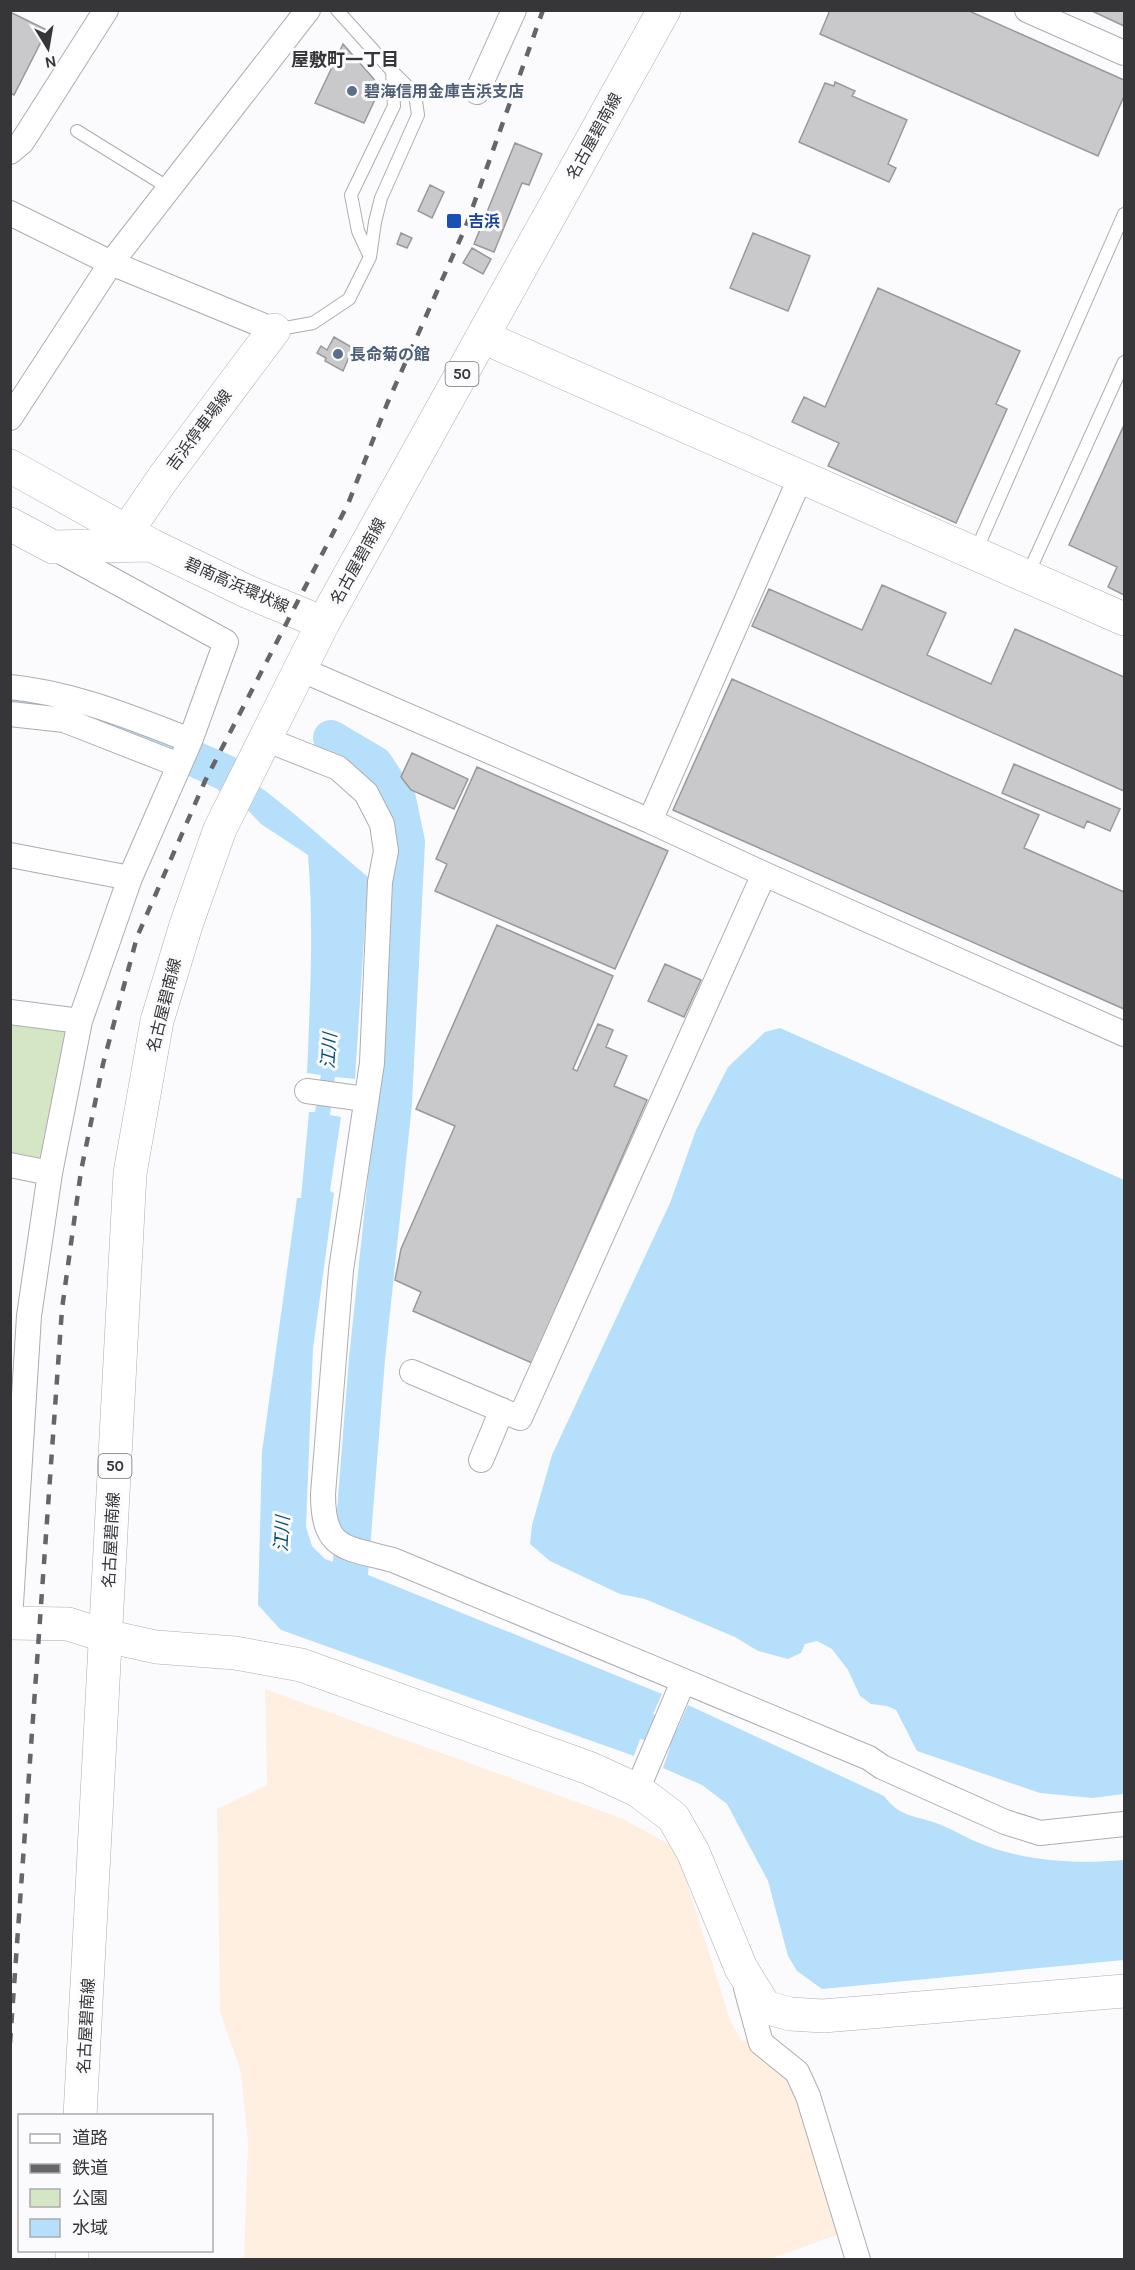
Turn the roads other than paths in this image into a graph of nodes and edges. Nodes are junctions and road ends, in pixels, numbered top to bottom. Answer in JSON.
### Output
{"nodes":[{"id":1,"x":106,"y":10,"type":"edge"},
{"id":2,"x":308,"y":10,"type":"edge"},
{"id":3,"x":337,"y":10,"type":"edge"},
{"id":4,"x":514,"y":10,"type":"edge"},
{"id":5,"x":664,"y":10,"type":"edge"},
{"id":6,"x":1027,"y":10,"type":"edge"},
{"id":7,"x":1125,"y":53,"type":"edge"},
{"id":8,"x":392,"y":71,"type":"junction"},
{"id":9,"x":477,"y":92,"type":"dead end"},
{"id":10,"x":77,"y":131,"type":"dead end"},
{"id":11,"x":10,"y":152,"type":"edge"},
{"id":12,"x":168,"y":188,"type":"junction"},
{"id":13,"x":10,"y":213,"type":"edge"},
{"id":14,"x":1125,"y":214,"type":"edge"},
{"id":15,"x":370,"y":257,"type":"junction"},
{"id":16,"x":111,"y":263,"type":"junction"},
{"id":17,"x":274,"y":330,"type":"junction"},
{"id":18,"x":483,"y":337,"type":"junction"},
{"id":19,"x":1125,"y":362,"type":"edge"},
{"id":20,"x":10,"y":418,"type":"edge"},
{"id":21,"x":10,"y":466,"type":"edge"},
{"id":22,"x":801,"y":476,"type":"junction"},
{"id":23,"x":10,"y":524,"type":"edge"},
{"id":24,"x":139,"y":538,"type":"junction"},
{"id":25,"x":53,"y":547,"type":"junction"},
{"id":26,"x":976,"y":552,"type":"junction"},
{"id":27,"x":1028,"y":575,"type":"junction"},
{"id":28,"x":1125,"y":619,"type":"edge"},
{"id":29,"x":323,"y":623,"type":"junction"},
{"id":30,"x":300,"y":669,"type":"junction"},
{"id":31,"x":10,"y":687,"type":"edge"},
{"id":32,"x":10,"y":714,"type":"edge"},
{"id":33,"x":190,"y":740,"type":"junction"},
{"id":34,"x":265,"y":740,"type":"junction"},
{"id":35,"x":180,"y":764,"type":"junction"},
{"id":36,"x":650,"y":821,"type":"junction"},
{"id":37,"x":10,"y":855,"type":"edge"},
{"id":38,"x":764,"y":874,"type":"junction"},
{"id":39,"x":130,"y":878,"type":"junction"},
{"id":40,"x":10,"y":1012,"type":"edge"},
{"id":41,"x":80,"y":1021,"type":"junction"},
{"id":42,"x":1125,"y":1034,"type":"edge"},
{"id":43,"x":307,"y":1091,"type":"dead end"},
{"id":44,"x":364,"y":1099,"type":"junction"},
{"id":45,"x":10,"y":1165,"type":"edge"},
{"id":46,"x":50,"y":1173,"type":"junction"},
{"id":47,"x":20,"y":1314,"type":"edge"},
{"id":48,"x":412,"y":1372,"type":"dead end"},
{"id":49,"x":502,"y":1410,"type":"junction"},
{"id":50,"x":481,"y":1460,"type":"dead end"},
{"id":51,"x":15,"y":1467,"type":"edge"},
{"id":52,"x":10,"y":1622,"type":"edge"},
{"id":53,"x":106,"y":1636,"type":"junction"},
{"id":54,"x":680,"y":1689,"type":"junction"},
{"id":55,"x":640,"y":1781,"type":"junction"},
{"id":56,"x":1125,"y":1824,"type":"edge"},
{"id":57,"x":741,"y":1968,"type":"junction"},
{"id":58,"x":1125,"y":1991,"type":"edge"},
{"id":59,"x":80,"y":2114,"type":"edge"},
{"id":60,"x":858,"y":2259,"type":"edge"}],
"edges":[{"from":1,"to":11,"type":"street"},
{"from":2,"to":12,"type":"street"},
{"from":3,"to":8,"type":"lane"},
{"from":4,"to":9,"type":"street"},
{"from":5,"to":18,"type":"main road","name":"名古屋碧南線","number":"50"},
{"from":6,"to":7,"type":"street"},
{"from":8,"to":15,"type":"lane"},
{"from":8,"to":15,"type":"lane"},
{"from":10,"to":12,"type":"lane"},
{"from":12,"to":16,"type":"street"},
{"from":13,"to":16,"type":"street"},
{"from":14,"to":26,"type":"lane"},
{"from":15,"to":17,"type":"lane"},
{"from":16,"to":17,"type":"street"},
{"from":16,"to":20,"type":"street"},
{"from":17,"to":24,"type":"main road","name":"吉浜停車場線"},
{"from":18,"to":22,"type":"main road"},
{"from":18,"to":29,"type":"main road","name":"名古屋碧南線","number":"50"},
{"from":19,"to":27,"type":"lane"},
{"from":21,"to":24,"type":"main road","name":"碧南高浜環状線"},
{"from":22,"to":26,"type":"main road"},
{"from":22,"to":36,"type":"street"},
{"from":23,"to":25,"type":"main road","name":"碧南高浜環状線"},
{"from":24,"to":25,"type":"main road","name":"碧南高浜環状線"},
{"from":24,"to":29,"type":"main road","name":"碧南高浜環状線"},
{"from":25,"to":33,"type":"street"},
{"from":26,"to":27,"type":"main road"},
{"from":27,"to":28,"type":"main road"},
{"from":29,"to":30,"type":"main road","name":"名古屋碧南線","number":"50"},
{"from":30,"to":34,"type":"main road","name":"名古屋碧南線","number":"50"},
{"from":30,"to":36,"type":"street"},
{"from":31,"to":33,"type":"street"},
{"from":32,"to":35,"type":"street"},
{"from":33,"to":35,"type":"street"},
{"from":34,"to":44,"type":"street"},
{"from":34,"to":53,"type":"main road","name":"名古屋碧南線","number":"50"},
{"from":35,"to":39,"type":"street"},
{"from":36,"to":38,"type":"street"},
{"from":37,"to":39,"type":"street"},
{"from":38,"to":42,"type":"street"},
{"from":38,"to":49,"type":"street"},
{"from":39,"to":41,"type":"street"},
{"from":40,"to":41,"type":"street"},
{"from":41,"to":46,"type":"street"},
{"from":43,"to":44,"type":"street"},
{"from":44,"to":54,"type":"street"},
{"from":45,"to":46,"type":"street"},
{"from":46,"to":47,"type":"street"},
{"from":47,"to":51,"type":"street"},
{"from":48,"to":49,"type":"street"},
{"from":49,"to":50,"type":"street"},
{"from":51,"to":52,"type":"street"},
{"from":52,"to":53,"type":"main road"},
{"from":53,"to":55,"type":"main road"},
{"from":53,"to":59,"type":"main road","name":"名古屋碧南線","number":"50"},
{"from":54,"to":55,"type":"street"},
{"from":54,"to":56,"type":"street"},
{"from":55,"to":57,"type":"main road"},
{"from":57,"to":58,"type":"main road"},
{"from":57,"to":60,"type":"street"}]}
